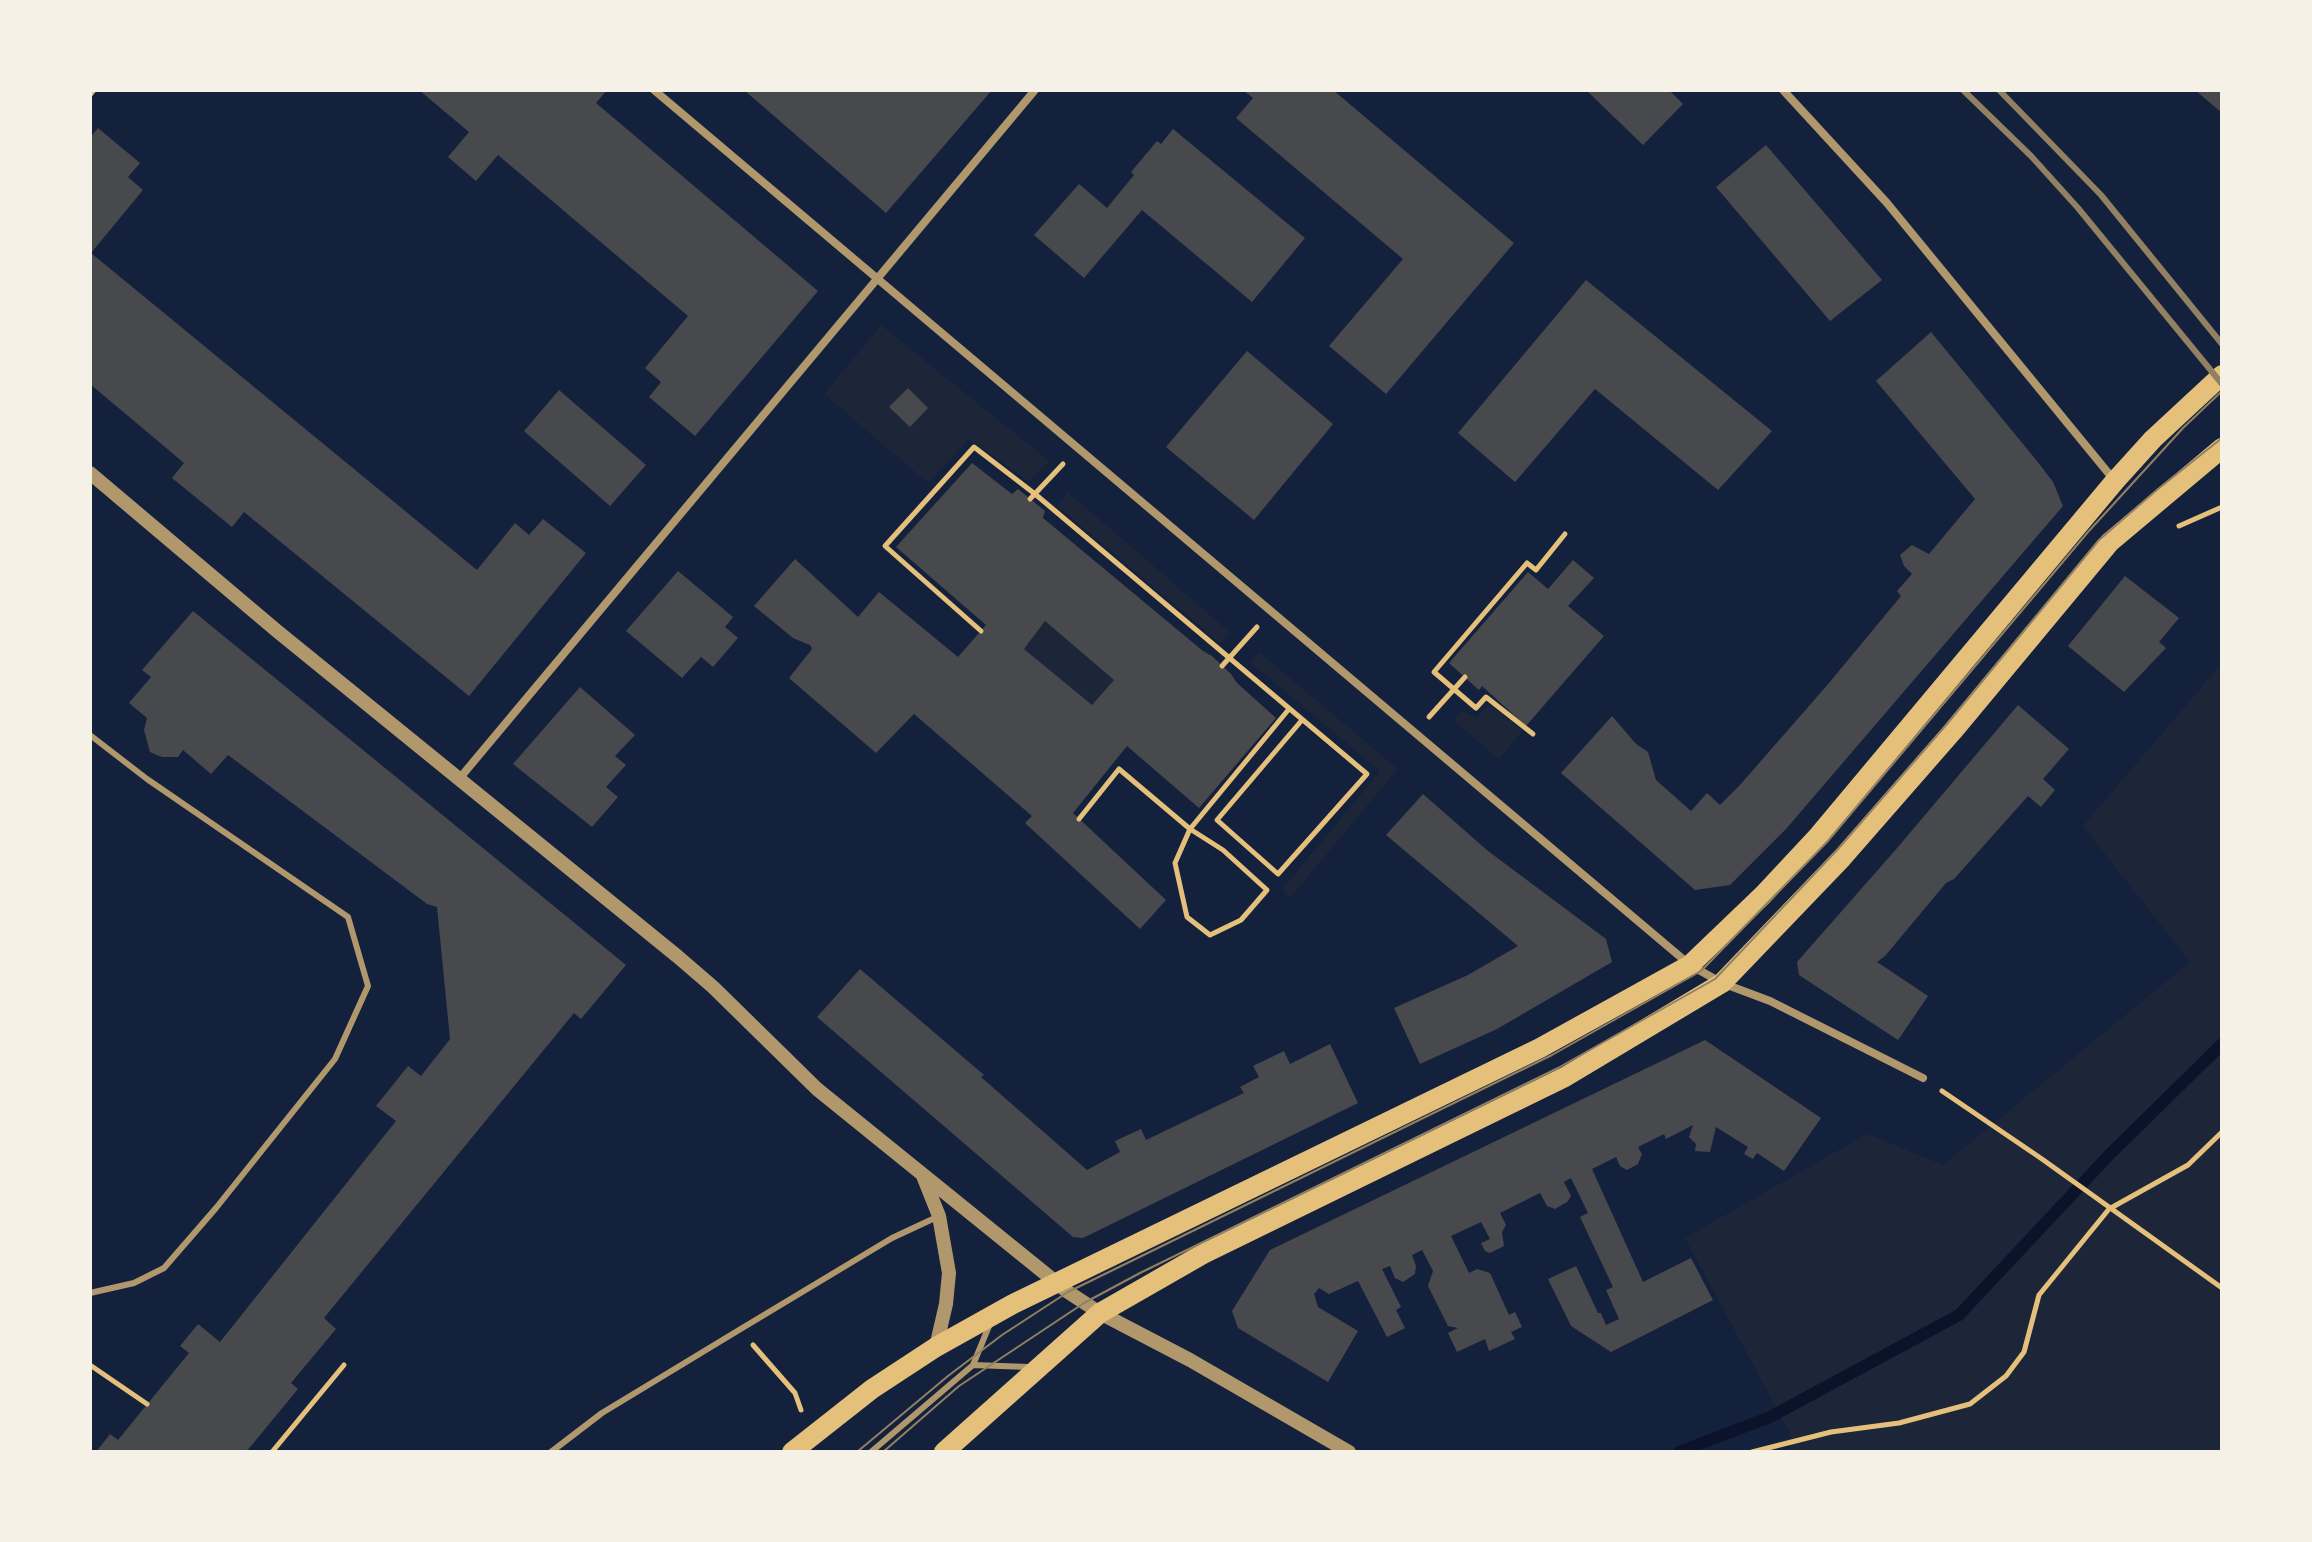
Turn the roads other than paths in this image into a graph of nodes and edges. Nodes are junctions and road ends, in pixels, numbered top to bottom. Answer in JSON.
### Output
{"nodes":[{"id":1,"x":654,"y":90,"type":"edge"},
{"id":2,"x":1035,"y":90,"type":"edge"},
{"id":3,"x":1783,"y":90,"type":"edge"},
{"id":4,"x":877,"y":280,"type":"junction"},
{"id":5,"x":2222,"y":375,"type":"edge"},
{"id":6,"x":2222,"y":448,"type":"edge"},
{"id":7,"x":90,"y":473,"type":"edge"},
{"id":8,"x":2115,"y":481,"type":"junction"},
{"id":9,"x":90,"y":735,"type":"edge"},
{"id":10,"x":459,"y":779,"type":"junction"},
{"id":11,"x":1690,"y":965,"type":"junction"},
{"id":12,"x":1722,"y":983,"type":"junction"},
{"id":13,"x":1923,"y":1078,"type":"road end"},
{"id":14,"x":923,"y":1176,"type":"junction"},
{"id":15,"x":939,"y":1216,"type":"junction"},
{"id":16,"x":1056,"y":1282,"type":"junction"},
{"id":17,"x":90,"y":1293,"type":"edge"},
{"id":18,"x":1100,"y":1313,"type":"junction"},
{"id":19,"x":992,"y":1316,"type":"junction"},
{"id":20,"x":936,"y":1347,"type":"junction"},
{"id":21,"x":973,"y":1365,"type":"junction"},
{"id":22,"x":1039,"y":1368,"type":"junction"},
{"id":23,"x":551,"y":1452,"type":"edge"},
{"id":24,"x":792,"y":1452,"type":"edge"},
{"id":25,"x":871,"y":1452,"type":"edge"},
{"id":26,"x":944,"y":1452,"type":"edge"},
{"id":27,"x":1349,"y":1452,"type":"edge"}],
"edges":[{"from":1,"to":4,"type":"street"},
{"from":2,"to":4,"type":"street"},
{"from":3,"to":8,"type":"street"},
{"from":4,"to":10,"type":"street"},
{"from":4,"to":11,"type":"street"},
{"from":5,"to":8,"type":"main road"},
{"from":6,"to":12,"type":"main road"},
{"from":7,"to":10,"type":"street"},
{"from":8,"to":11,"type":"main road"},
{"from":9,"to":17,"type":"lane"},
{"from":10,"to":14,"type":"street"},
{"from":11,"to":12,"type":"street"},
{"from":11,"to":16,"type":"main road"},
{"from":12,"to":13,"type":"street"},
{"from":12,"to":18,"type":"main road"},
{"from":14,"to":15,"type":"street"},
{"from":14,"to":16,"type":"street"},
{"from":15,"to":20,"type":"street"},
{"from":15,"to":23,"type":"lane"},
{"from":16,"to":18,"type":"street"},
{"from":16,"to":19,"type":"main road"},
{"from":18,"to":22,"type":"main road"},
{"from":18,"to":27,"type":"street"},
{"from":19,"to":20,"type":"main road"},
{"from":19,"to":21,"type":"lane"},
{"from":20,"to":24,"type":"main road"},
{"from":21,"to":22,"type":"lane"},
{"from":21,"to":25,"type":"lane"},
{"from":22,"to":26,"type":"main road"}]}
